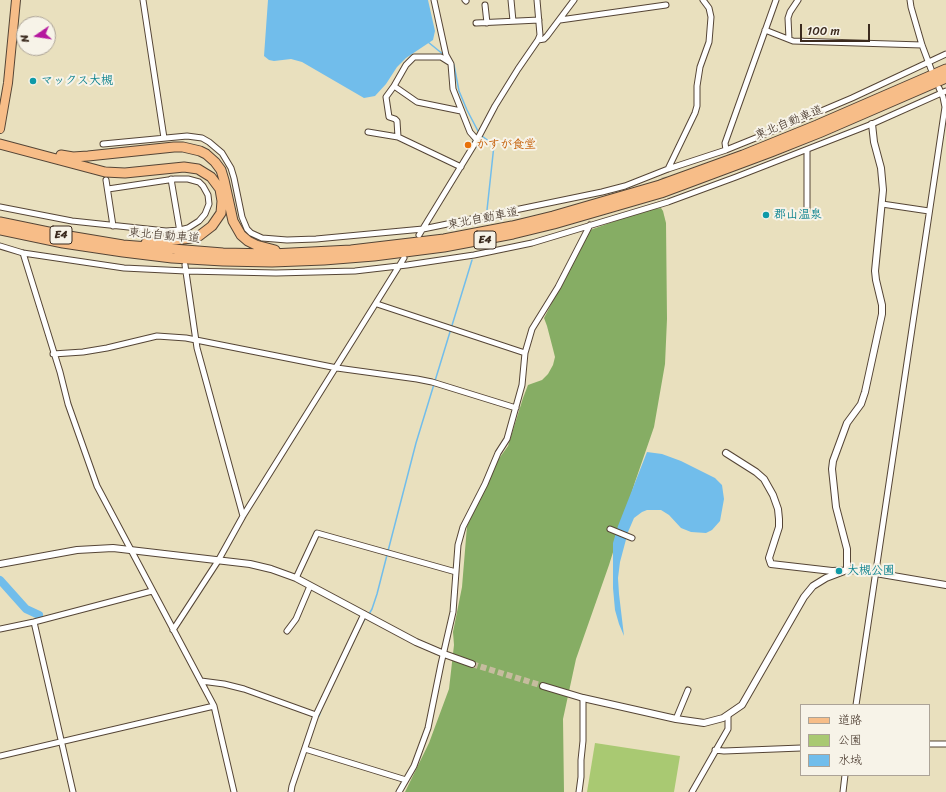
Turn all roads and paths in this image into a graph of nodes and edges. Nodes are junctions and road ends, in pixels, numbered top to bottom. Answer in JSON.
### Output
{"nodes":[{"id":1,"x":16,"y":0,"type":"edge"},
{"id":2,"x":144,"y":0,"type":"edge"},
{"id":3,"x":434,"y":0,"type":"edge"},
{"id":4,"x":511,"y":0,"type":"edge"},
{"id":5,"x":537,"y":0,"type":"edge"},
{"id":6,"x":574,"y":0,"type":"edge"},
{"id":7,"x":703,"y":0,"type":"edge"},
{"id":8,"x":776,"y":0,"type":"edge"},
{"id":9,"x":798,"y":0,"type":"edge"},
{"id":10,"x":910,"y":0,"type":"edge"},
{"id":11,"x":486,"y":5,"type":"dead end"},
{"id":12,"x":666,"y":5,"type":"dead end"},
{"id":13,"x":539,"y":20,"type":"junction"},
{"id":14,"x":560,"y":20,"type":"junction"},
{"id":15,"x":513,"y":21,"type":"junction"},
{"id":16,"x":487,"y":22,"type":"junction"},
{"id":17,"x":476,"y":23,"type":"dead end"},
{"id":18,"x":766,"y":30,"type":"junction"},
{"id":19,"x":789,"y":39,"type":"junction"},
{"id":20,"x":538,"y":40,"type":"junction"},
{"id":21,"x":922,"y":45,"type":"junction"},
{"id":22,"x":946,"y":54,"type":"edge"},
{"id":23,"x":928,"y":62,"type":"junction"},
{"id":24,"x":451,"y":64,"type":"junction"},
{"id":25,"x":931,"y":69,"type":"dead end"},
{"id":26,"x":946,"y":69,"type":"edge"},
{"id":27,"x":946,"y":78,"type":"edge"},
{"id":28,"x":394,"y":86,"type":"junction"},
{"id":29,"x":942,"y":90,"type":"edge"},
{"id":30,"x":461,"y":111,"type":"junction"},
{"id":31,"x":872,"y":124,"type":"junction"},
{"id":32,"x":0,"y":130,"type":"edge"},
{"id":33,"x":368,"y":132,"type":"dead end"},
{"id":34,"x":398,"y":136,"type":"junction"},
{"id":35,"x":164,"y":138,"type":"junction"},
{"id":36,"x":0,"y":139,"type":"edge"},
{"id":37,"x":477,"y":140,"type":"junction"},
{"id":38,"x":0,"y":144,"type":"edge"},
{"id":39,"x":103,"y":144,"type":"dead end"},
{"id":40,"x":726,"y":150,"type":"junction"},
{"id":41,"x":807,"y":150,"type":"junction"},
{"id":42,"x":461,"y":166,"type":"junction"},
{"id":43,"x":665,"y":172,"type":"junction"},
{"id":44,"x":171,"y":179,"type":"junction"},
{"id":45,"x":106,"y":180,"type":"dead end"},
{"id":46,"x":108,"y":189,"type":"junction"},
{"id":47,"x":667,"y":196,"type":"tunnel mouth"},
{"id":48,"x":219,"y":197,"type":"dead end"},
{"id":49,"x":209,"y":199,"type":"junction"},
{"id":50,"x":668,"y":202,"type":"junction"},
{"id":51,"x":882,"y":204,"type":"junction"},
{"id":52,"x":0,"y":207,"type":"edge"},
{"id":53,"x":807,"y":209,"type":"dead end"},
{"id":54,"x":929,"y":211,"type":"junction"},
{"id":55,"x":0,"y":222,"type":"edge"},
{"id":56,"x":590,"y":225,"type":"junction"},
{"id":57,"x":113,"y":226,"type":"junction"},
{"id":58,"x":423,"y":229,"type":"junction"},
{"id":59,"x":0,"y":230,"type":"edge"},
{"id":60,"x":180,"y":230,"type":"junction"},
{"id":61,"x":419,"y":235,"type":"dead end"},
{"id":62,"x":180,"y":237,"type":"dead end"},
{"id":63,"x":123,"y":245,"type":"junction"},
{"id":64,"x":0,"y":246,"type":"edge"},
{"id":65,"x":23,"y":253,"type":"junction"},
{"id":66,"x":292,"y":253,"type":"junction"},
{"id":67,"x":404,"y":258,"type":"dead end"},
{"id":68,"x":185,"y":265,"type":"dead end"},
{"id":69,"x":399,"y":266,"type":"junction"},
{"id":70,"x":186,"y":271,"type":"junction"},
{"id":71,"x":377,"y":304,"type":"junction"},
{"id":72,"x":196,"y":340,"type":"junction"},
{"id":73,"x":525,"y":353,"type":"junction"},
{"id":74,"x":53,"y":354,"type":"junction"},
{"id":75,"x":337,"y":368,"type":"junction"},
{"id":76,"x":516,"y":408,"type":"junction"},
{"id":77,"x":726,"y":453,"type":"dead end"},
{"id":78,"x":244,"y":516,"type":"junction"},
{"id":79,"x":610,"y":529,"type":"dead end"},
{"id":80,"x":632,"y":538,"type":"dead end"},
{"id":81,"x":131,"y":550,"type":"junction"},
{"id":82,"x":218,"y":561,"type":"junction"},
{"id":83,"x":0,"y":564,"type":"edge"},
{"id":84,"x":847,"y":570,"type":"junction"},
{"id":85,"x":456,"y":572,"type":"junction"},
{"id":86,"x":876,"y":572,"type":"junction"},
{"id":87,"x":296,"y":578,"type":"junction"},
{"id":88,"x":946,"y":585,"type":"edge"},
{"id":89,"x":310,"y":586,"type":"junction"},
{"id":90,"x":152,"y":591,"type":"junction"},
{"id":91,"x":364,"y":614,"type":"junction"},
{"id":92,"x":34,"y":622,"type":"junction"},
{"id":93,"x":0,"y":629,"type":"edge"},
{"id":94,"x":174,"y":630,"type":"junction"},
{"id":95,"x":286,"y":631,"type":"dead end"},
{"id":96,"x":444,"y":654,"type":"junction"},
{"id":97,"x":472,"y":664,"type":"tunnel mouth"},
{"id":98,"x":201,"y":681,"type":"junction"},
{"id":99,"x":543,"y":686,"type":"tunnel mouth"},
{"id":100,"x":688,"y":690,"type":"dead end"},
{"id":101,"x":582,"y":698,"type":"junction"},
{"id":102,"x":856,"y":704,"type":"edge"},
{"id":103,"x":214,"y":706,"type":"junction"},
{"id":104,"x":316,"y":715,"type":"junction"},
{"id":105,"x":728,"y":716,"type":"junction"},
{"id":106,"x":676,"y":719,"type":"junction"},
{"id":107,"x":61,"y":740,"type":"junction"},
{"id":108,"x":930,"y":744,"type":"edge"},
{"id":109,"x":946,"y":744,"type":"edge"},
{"id":110,"x":800,"y":748,"type":"edge"},
{"id":111,"x":305,"y":749,"type":"junction"},
{"id":112,"x":715,"y":750,"type":"junction"},
{"id":113,"x":0,"y":756,"type":"edge"},
{"id":114,"x":845,"y":776,"type":"edge"},
{"id":115,"x":406,"y":780,"type":"junction"},
{"id":116,"x":72,"y":792,"type":"edge"},
{"id":117,"x":234,"y":792,"type":"edge"},
{"id":118,"x":292,"y":792,"type":"edge"},
{"id":119,"x":400,"y":792,"type":"edge"},
{"id":120,"x":579,"y":792,"type":"edge"},
{"id":121,"x":692,"y":792,"type":"edge"},
{"id":122,"x":843,"y":792,"type":"edge"}],
"edges":[{"from":1,"to":32,"type":"main road"},
{"from":2,"to":35,"type":"street"},
{"from":3,"to":24,"type":"street"},
{"from":4,"to":15,"type":"street"},
{"from":5,"to":13,"type":"street"},
{"from":6,"to":14,"type":"street"},
{"from":7,"to":43,"type":"street"},
{"from":8,"to":18,"type":"street"},
{"from":9,"to":19,"type":"street"},
{"from":10,"to":21,"type":"street"},
{"from":11,"to":16,"type":"street"},
{"from":12,"to":14,"type":"street"},
{"from":13,"to":15,"type":"street"},
{"from":13,"to":20,"type":"street"},
{"from":14,"to":20,"type":"street"},
{"from":15,"to":16,"type":"street"},
{"from":16,"to":17,"type":"street"},
{"from":18,"to":19,"type":"street"},
{"from":18,"to":40,"type":"street"},
{"from":19,"to":21,"type":"street"},
{"from":20,"to":37,"type":"street"},
{"from":21,"to":23,"type":"street"},
{"from":22,"to":23,"type":"street"},
{"from":23,"to":25,"type":"street"},
{"from":23,"to":40,"type":"street"},
{"from":24,"to":28,"type":"street"},
{"from":24,"to":30,"type":"street"},
{"from":26,"to":66,"type":"highway","name":"東北自動車道","number":"E4"},
{"from":27,"to":59,"type":"highway","name":"東北自動車道","number":"E4"},
{"from":28,"to":30,"type":"street"},
{"from":28,"to":34,"type":"street"},
{"from":29,"to":31,"type":"street"},
{"from":29,"to":54,"type":"street"},
{"from":30,"to":37,"type":"street"},
{"from":31,"to":41,"type":"street"},
{"from":31,"to":51,"type":"street"},
{"from":33,"to":34,"type":"street"},
{"from":34,"to":42,"type":"street"},
{"from":35,"to":39,"type":"street"},
{"from":35,"to":58,"type":"street"},
{"from":36,"to":66,"type":"highway"},
{"from":37,"to":42,"type":"street"},
{"from":38,"to":63,"type":"highway"},
{"from":40,"to":43,"type":"street"},
{"from":41,"to":50,"type":"street"},
{"from":41,"to":53,"type":"street"},
{"from":42,"to":58,"type":"street"},
{"from":43,"to":58,"type":"street"},
{"from":44,"to":46,"type":"street"},
{"from":44,"to":49,"type":"street"},
{"from":44,"to":60,"type":"street"},
{"from":45,"to":46,"type":"street"},
{"from":46,"to":57,"type":"street"},
{"from":47,"to":50,"type":"street"},
{"from":48,"to":49,"type":"street"},
{"from":49,"to":60,"type":"street"},
{"from":50,"to":56,"type":"street"},
{"from":51,"to":54,"type":"street"},
{"from":51,"to":84,"type":"street"},
{"from":52,"to":57,"type":"street"},
{"from":54,"to":86,"type":"street"},
{"from":55,"to":63,"type":"highway","name":"東北自動車道","number":"E4"},
{"from":56,"to":69,"type":"street"},
{"from":56,"to":73,"type":"street"},
{"from":57,"to":60,"type":"street"},
{"from":58,"to":61,"type":"street"},
{"from":60,"to":62,"type":"street"},
{"from":63,"to":66,"type":"highway","name":"東北自動車道","number":"E4"},
{"from":64,"to":65,"type":"street"},
{"from":65,"to":70,"type":"street"},
{"from":65,"to":74,"type":"street"},
{"from":67,"to":69,"type":"street"},
{"from":68,"to":70,"type":"street"},
{"from":69,"to":70,"type":"street"},
{"from":69,"to":71,"type":"street"},
{"from":70,"to":72,"type":"street"},
{"from":71,"to":73,"type":"street"},
{"from":71,"to":75,"type":"street"},
{"from":72,"to":74,"type":"street"},
{"from":72,"to":75,"type":"street"},
{"from":72,"to":78,"type":"street"},
{"from":73,"to":76,"type":"street"},
{"from":74,"to":81,"type":"street"},
{"from":75,"to":76,"type":"street"},
{"from":75,"to":78,"type":"street"},
{"from":76,"to":85,"type":"street"},
{"from":77,"to":84,"type":"street"},
{"from":78,"to":82,"type":"street"},
{"from":79,"to":80,"type":"street"},
{"from":81,"to":82,"type":"street"},
{"from":81,"to":83,"type":"street"},
{"from":81,"to":90,"type":"street"},
{"from":82,"to":87,"type":"street"},
{"from":82,"to":94,"type":"street"},
{"from":84,"to":86,"type":"street"},
{"from":84,"to":105,"type":"street"},
{"from":85,"to":87,"type":"street"},
{"from":85,"to":96,"type":"street"},
{"from":86,"to":88,"type":"street"},
{"from":86,"to":102,"type":"street"},
{"from":87,"to":89,"type":"street"},
{"from":89,"to":91,"type":"street"},
{"from":89,"to":95,"type":"street"},
{"from":90,"to":92,"type":"street"},
{"from":90,"to":94,"type":"street"},
{"from":91,"to":96,"type":"street"},
{"from":91,"to":104,"type":"street"},
{"from":92,"to":93,"type":"street"},
{"from":92,"to":107,"type":"street"},
{"from":94,"to":98,"type":"street"},
{"from":96,"to":97,"type":"street"},
{"from":96,"to":115,"type":"street"},
{"from":98,"to":103,"type":"street"},
{"from":98,"to":104,"type":"street"},
{"from":99,"to":101,"type":"street"},
{"from":100,"to":106,"type":"street"},
{"from":101,"to":106,"type":"street"},
{"from":101,"to":120,"type":"street"},
{"from":103,"to":107,"type":"street"},
{"from":103,"to":117,"type":"street"},
{"from":104,"to":111,"type":"street"},
{"from":105,"to":106,"type":"street"},
{"from":105,"to":112,"type":"street"},
{"from":107,"to":113,"type":"street"},
{"from":107,"to":116,"type":"street"},
{"from":108,"to":109,"type":"street"},
{"from":110,"to":112,"type":"street"},
{"from":111,"to":115,"type":"street"},
{"from":111,"to":118,"type":"street"},
{"from":112,"to":121,"type":"street"},
{"from":114,"to":122,"type":"street"},
{"from":115,"to":119,"type":"street"}]}
